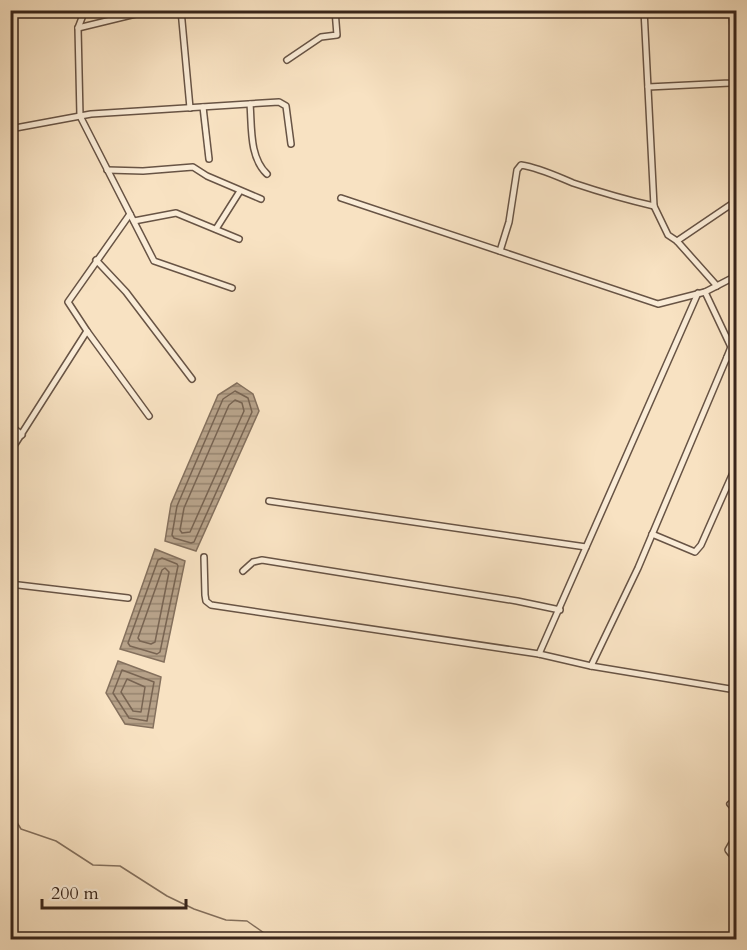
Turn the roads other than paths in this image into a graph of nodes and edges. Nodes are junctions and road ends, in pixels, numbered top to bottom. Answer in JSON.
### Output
{"nodes":[{"id":1,"x":85,"y":10,"type":"edge"},
{"id":2,"x":152,"y":10,"type":"edge"},
{"id":3,"x":181,"y":10,"type":"edge"},
{"id":4,"x":335,"y":10,"type":"edge"},
{"id":5,"x":644,"y":10,"type":"edge"},
{"id":6,"x":732,"y":10,"type":"edge"},
{"id":7,"x":78,"y":28,"type":"junction"},
{"id":8,"x":736,"y":47,"type":"edge"},
{"id":9,"x":287,"y":60,"type":"dead end"},
{"id":10,"x":736,"y":73,"type":"edge"},
{"id":11,"x":648,"y":87,"type":"junction"},
{"id":12,"x":250,"y":104,"type":"junction"},
{"id":13,"x":204,"y":107,"type":"junction"},
{"id":14,"x":190,"y":108,"type":"junction"},
{"id":15,"x":80,"y":116,"type":"junction"},
{"id":16,"x":10,"y":129,"type":"edge"},
{"id":17,"x":291,"y":144,"type":"dead end"},
{"id":18,"x":209,"y":159,"type":"dead end"},
{"id":19,"x":107,"y":170,"type":"junction"},
{"id":20,"x":267,"y":174,"type":"dead end"},
{"id":21,"x":240,"y":190,"type":"junction"},
{"id":22,"x":341,"y":198,"type":"dead end"},
{"id":23,"x":261,"y":199,"type":"dead end"},
{"id":24,"x":736,"y":201,"type":"edge"},
{"id":25,"x":654,"y":206,"type":"junction"},
{"id":26,"x":130,"y":214,"type":"junction"},
{"id":27,"x":134,"y":221,"type":"junction"},
{"id":28,"x":216,"y":229,"type":"junction"},
{"id":29,"x":239,"y":238,"type":"dead end"},
{"id":30,"x":677,"y":241,"type":"junction"},
{"id":31,"x":500,"y":251,"type":"junction"},
{"id":32,"x":96,"y":260,"type":"junction"},
{"id":33,"x":736,"y":276,"type":"edge"},
{"id":34,"x":717,"y":286,"type":"junction"},
{"id":35,"x":232,"y":288,"type":"dead end"},
{"id":36,"x":705,"y":292,"type":"junction"},
{"id":37,"x":698,"y":293,"type":"junction"},
{"id":38,"x":87,"y":331,"type":"junction"},
{"id":39,"x":734,"y":345,"type":"edge"},
{"id":40,"x":727,"y":357,"type":"junction"},
{"id":41,"x":736,"y":361,"type":"edge"},
{"id":42,"x":192,"y":379,"type":"dead end"},
{"id":43,"x":149,"y":416,"type":"dead end"},
{"id":44,"x":10,"y":425,"type":"edge"},
{"id":45,"x":22,"y":435,"type":"junction"},
{"id":46,"x":10,"y":452,"type":"edge"},
{"id":47,"x":736,"y":466,"type":"edge"},
{"id":48,"x":268,"y":501,"type":"dead end"},
{"id":49,"x":652,"y":534,"type":"junction"},
{"id":50,"x":586,"y":547,"type":"junction"},
{"id":51,"x":204,"y":557,"type":"dead end"},
{"id":52,"x":243,"y":571,"type":"dead end"},
{"id":53,"x":10,"y":584,"type":"edge"},
{"id":54,"x":128,"y":598,"type":"dead end"},
{"id":55,"x":560,"y":610,"type":"junction"},
{"id":56,"x":539,"y":654,"type":"junction"},
{"id":57,"x":591,"y":666,"type":"junction"},
{"id":58,"x":736,"y":690,"type":"edge"},
{"id":59,"x":730,"y":804,"type":"dead end"},
{"id":60,"x":736,"y":811,"type":"edge"},
{"id":61,"x":736,"y":836,"type":"edge"},
{"id":62,"x":736,"y":860,"type":"edge"}],
"edges":[{"from":1,"to":7,"type":"street"},
{"from":2,"to":7,"type":"street"},
{"from":3,"to":14,"type":"street"},
{"from":4,"to":9,"type":"street"},
{"from":5,"to":11,"type":"street"},
{"from":6,"to":8,"type":"street"},
{"from":7,"to":15,"type":"street"},
{"from":8,"to":10,"type":"street"},
{"from":10,"to":11,"type":"street"},
{"from":11,"to":25,"type":"street"},
{"from":12,"to":13,"type":"street"},
{"from":12,"to":17,"type":"street"},
{"from":12,"to":20,"type":"street"},
{"from":13,"to":14,"type":"street"},
{"from":13,"to":18,"type":"street"},
{"from":14,"to":15,"type":"street"},
{"from":15,"to":16,"type":"street"},
{"from":15,"to":19,"type":"street"},
{"from":19,"to":21,"type":"street"},
{"from":19,"to":26,"type":"street"},
{"from":21,"to":23,"type":"street"},
{"from":21,"to":28,"type":"street"},
{"from":22,"to":31,"type":"street"},
{"from":24,"to":30,"type":"street"},
{"from":25,"to":30,"type":"street"},
{"from":25,"to":31,"type":"street"},
{"from":26,"to":27,"type":"street"},
{"from":26,"to":32,"type":"street"},
{"from":27,"to":28,"type":"street"},
{"from":27,"to":35,"type":"street"},
{"from":28,"to":29,"type":"street"},
{"from":30,"to":34,"type":"street"},
{"from":31,"to":37,"type":"street"},
{"from":32,"to":38,"type":"street"},
{"from":32,"to":42,"type":"street"},
{"from":33,"to":34,"type":"street"},
{"from":34,"to":36,"type":"street"},
{"from":36,"to":37,"type":"street"},
{"from":36,"to":39,"type":"street"},
{"from":37,"to":50,"type":"street"},
{"from":38,"to":43,"type":"street"},
{"from":38,"to":45,"type":"street"},
{"from":39,"to":40,"type":"street"},
{"from":40,"to":41,"type":"street"},
{"from":40,"to":49,"type":"street"},
{"from":44,"to":45,"type":"street"},
{"from":45,"to":46,"type":"street"},
{"from":47,"to":49,"type":"street"},
{"from":48,"to":50,"type":"street"},
{"from":49,"to":57,"type":"street"},
{"from":50,"to":55,"type":"street"},
{"from":51,"to":56,"type":"street"},
{"from":52,"to":55,"type":"street"},
{"from":53,"to":54,"type":"street"},
{"from":55,"to":56,"type":"street"},
{"from":56,"to":57,"type":"street"},
{"from":57,"to":58,"type":"street"},
{"from":59,"to":60,"type":"street"},
{"from":61,"to":62,"type":"street"}]}
